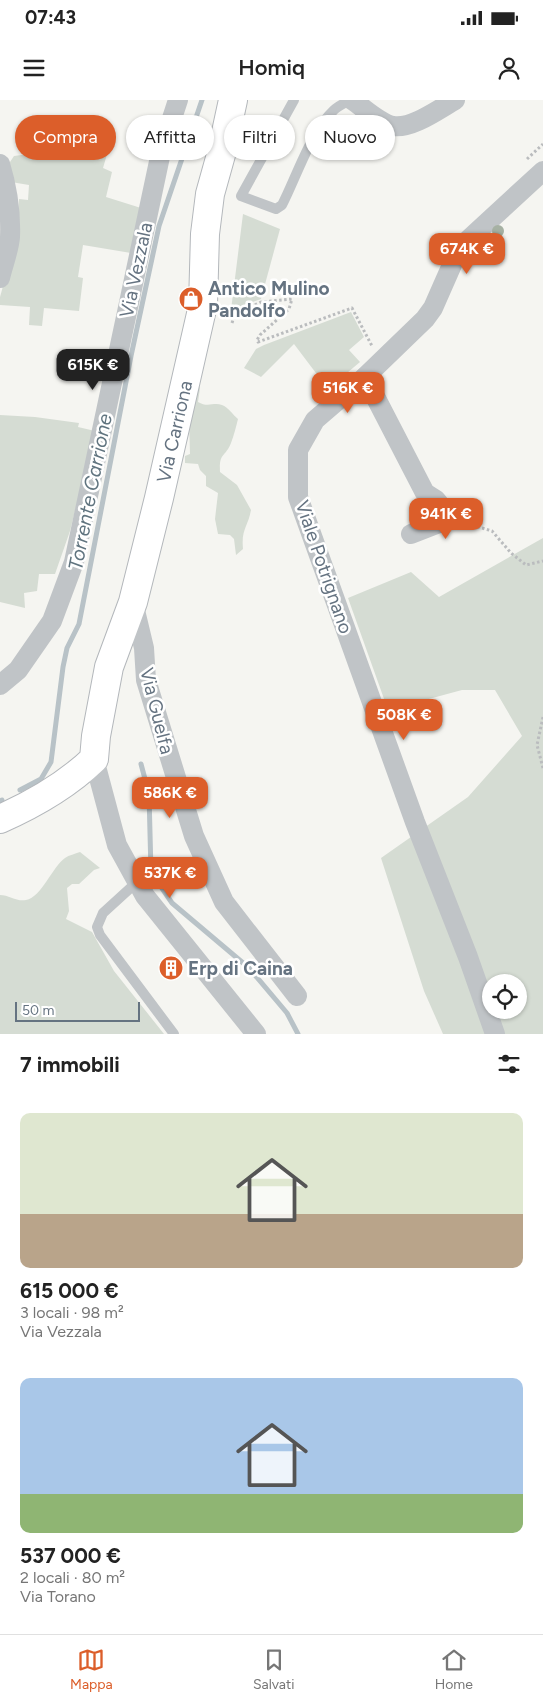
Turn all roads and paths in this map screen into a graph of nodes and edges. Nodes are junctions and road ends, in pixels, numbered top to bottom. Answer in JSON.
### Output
{"nodes":[{"id":1,"x":178,"y":100,"type":"edge"},
{"id":2,"x":233,"y":100,"type":"edge"},
{"id":3,"x":294,"y":100,"type":"edge"},
{"id":4,"x":351,"y":100,"type":"edge"},
{"id":5,"x":455,"y":100,"type":"edge"},
{"id":6,"x":0,"y":164,"type":"edge"},
{"id":7,"x":543,"y":172,"type":"edge"},
{"id":8,"x":0,"y":278,"type":"edge"},
{"id":9,"x":201,"y":310,"type":"junction"},
{"id":10,"x":236,"y":314,"type":"junction"},
{"id":11,"x":232,"y":323,"type":"dead end"},
{"id":12,"x":375,"y":353,"type":"dead end"},
{"id":13,"x":365,"y":377,"type":"junction"},
{"id":14,"x":448,"y":515,"type":"junction"},
{"id":15,"x":411,"y":534,"type":"dead end"},
{"id":16,"x":543,"y":561,"type":"edge"},
{"id":17,"x":133,"y":602,"type":"junction"},
{"id":18,"x":0,"y":685,"type":"edge"},
{"id":19,"x":543,"y":717,"type":"edge"},
{"id":20,"x":94,"y":759,"type":"junction"},
{"id":21,"x":543,"y":768,"type":"edge"},
{"id":22,"x":0,"y":819,"type":"edge"},
{"id":23,"x":138,"y":882,"type":"junction"},
{"id":24,"x":296,"y":996,"type":"dead end"},
{"id":25,"x":174,"y":1034,"type":"edge"},
{"id":26,"x":256,"y":1034,"type":"edge"},
{"id":27,"x":495,"y":1034,"type":"edge"}],
"edges":[{"from":1,"to":18,"type":"street","name":"Via Vezzala"},
{"from":2,"to":9,"type":"main road","name":"Via Carriona"},
{"from":3,"to":4,"type":"lane"},
{"from":4,"to":5,"type":"street"},
{"from":6,"to":8,"type":"street"},
{"from":7,"to":13,"type":"street","name":"Viale Potrignano"},
{"from":9,"to":10,"type":"path"},
{"from":9,"to":17,"type":"main road","name":"Via Carriona"},
{"from":10,"to":11,"type":"path"},
{"from":10,"to":12,"type":"path"},
{"from":13,"to":14,"type":"street"},
{"from":13,"to":27,"type":"street","name":"Viale Potrignano"},
{"from":14,"to":15,"type":"street"},
{"from":14,"to":16,"type":"path"},
{"from":17,"to":20,"type":"main road","name":"Via Carriona"},
{"from":17,"to":24,"type":"street","name":"Via Guelfa"},
{"from":19,"to":21,"type":"path"},
{"from":20,"to":22,"type":"main road"},
{"from":20,"to":23,"type":"street"},
{"from":23,"to":25,"type":"lane"},
{"from":23,"to":26,"type":"street"}]}
